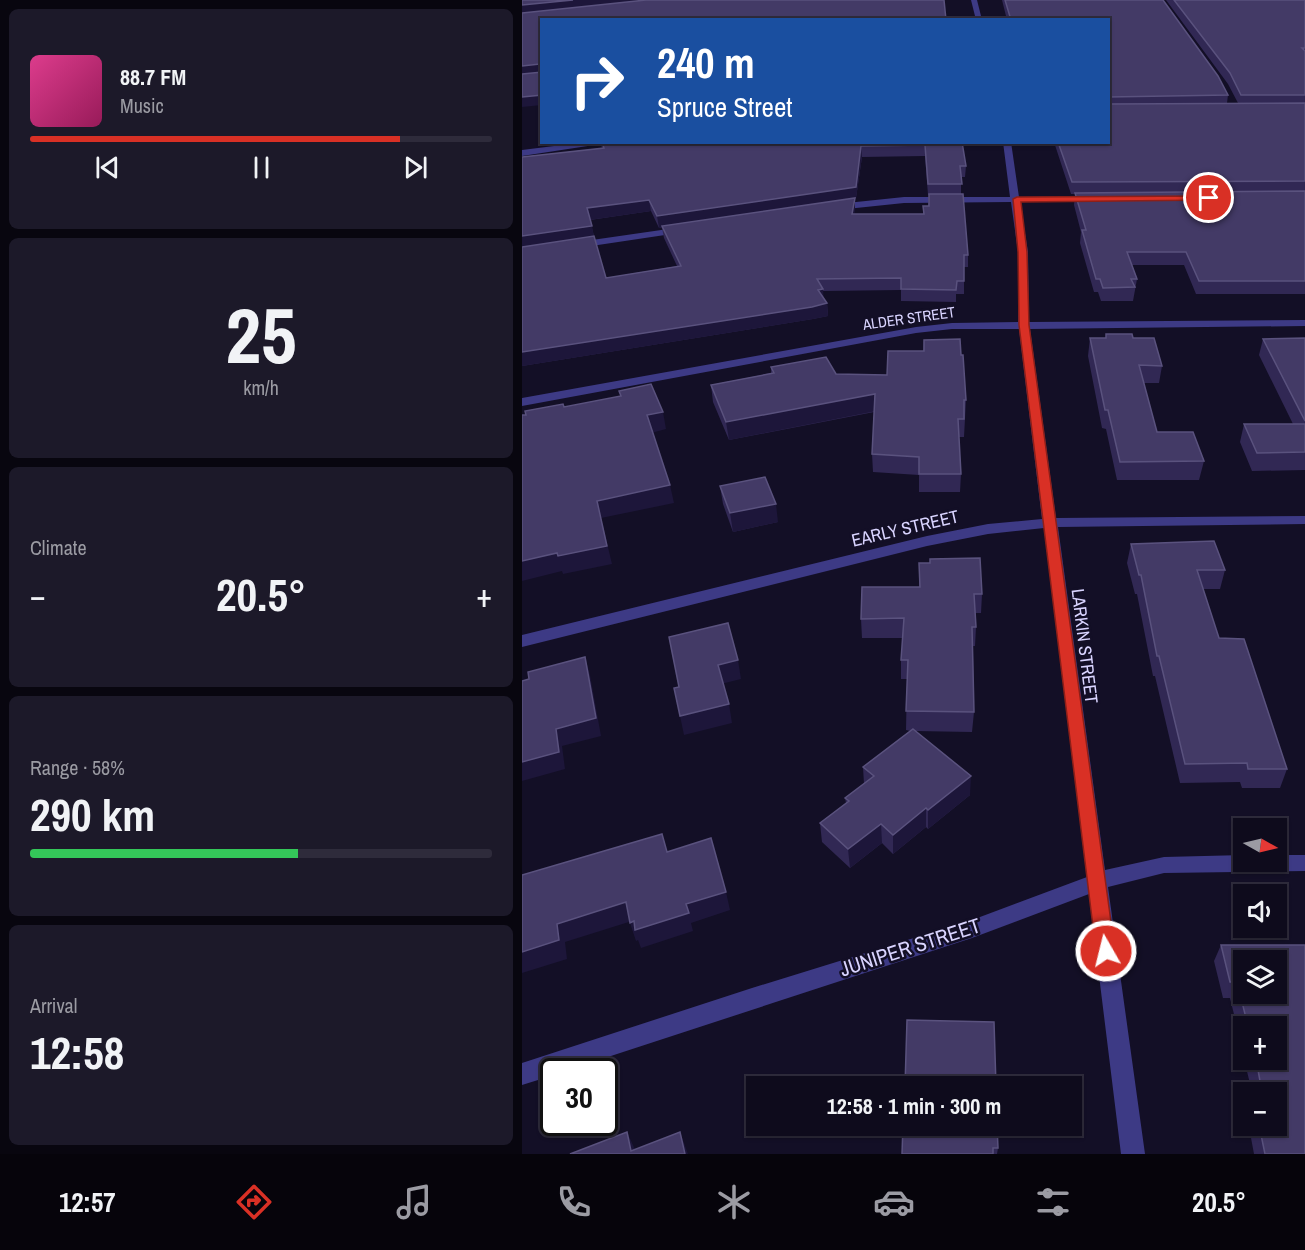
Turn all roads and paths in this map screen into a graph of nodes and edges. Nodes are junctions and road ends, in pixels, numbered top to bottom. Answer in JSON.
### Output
{"nodes":[{"id":1,"x":975,"y":0,"type":"edge"},
{"id":2,"x":979,"y":18,"type":"edge"},
{"id":3,"x":594,"y":144,"type":"edge"},
{"id":4,"x":1007,"y":144,"type":"edge"},
{"id":5,"x":522,"y":153,"type":"edge"},
{"id":6,"x":1017,"y":199,"type":"junction"},
{"id":7,"x":1101,"y":199,"type":"edge"},
{"id":8,"x":827,"y":208,"type":"edge"},
{"id":9,"x":687,"y":229,"type":"edge"},
{"id":10,"x":565,"y":247,"type":"edge"},
{"id":11,"x":1305,"y":323,"type":"edge"},
{"id":12,"x":1024,"y":325,"type":"junction"},
{"id":13,"x":522,"y":402,"type":"edge"},
{"id":14,"x":1305,"y":519,"type":"edge"},
{"id":15,"x":1049,"y":524,"type":"junction"},
{"id":16,"x":522,"y":641,"type":"edge"},
{"id":17,"x":1305,"y":863,"type":"edge"},
{"id":18,"x":1096,"y":883,"type":"junction"},
{"id":19,"x":522,"y":1074,"type":"edge"},
{"id":20,"x":1133,"y":1154,"type":"edge"}],
"edges":[{"from":1,"to":2,"type":"street"},
{"from":3,"to":5,"type":"street"},
{"from":4,"to":6,"type":"street","name":"LARKIN STREET"},
{"from":6,"to":7,"type":"street"},
{"from":6,"to":8,"type":"street"},
{"from":6,"to":12,"type":"street","name":"LARKIN STREET"},
{"from":9,"to":10,"type":"street"},
{"from":11,"to":12,"type":"street","name":"ALDER STREET"},
{"from":12,"to":13,"type":"street","name":"ALDER STREET"},
{"from":12,"to":15,"type":"street","name":"LARKIN STREET"},
{"from":14,"to":15,"type":"street","name":"EARLY STREET"},
{"from":15,"to":16,"type":"street","name":"EARLY STREET"},
{"from":15,"to":18,"type":"street","name":"LARKIN STREET"},
{"from":17,"to":18,"type":"street","name":"JUNIPER STREET"},
{"from":18,"to":19,"type":"street","name":"JUNIPER STREET"},
{"from":18,"to":20,"type":"street","name":"LARKIN STREET"}]}
